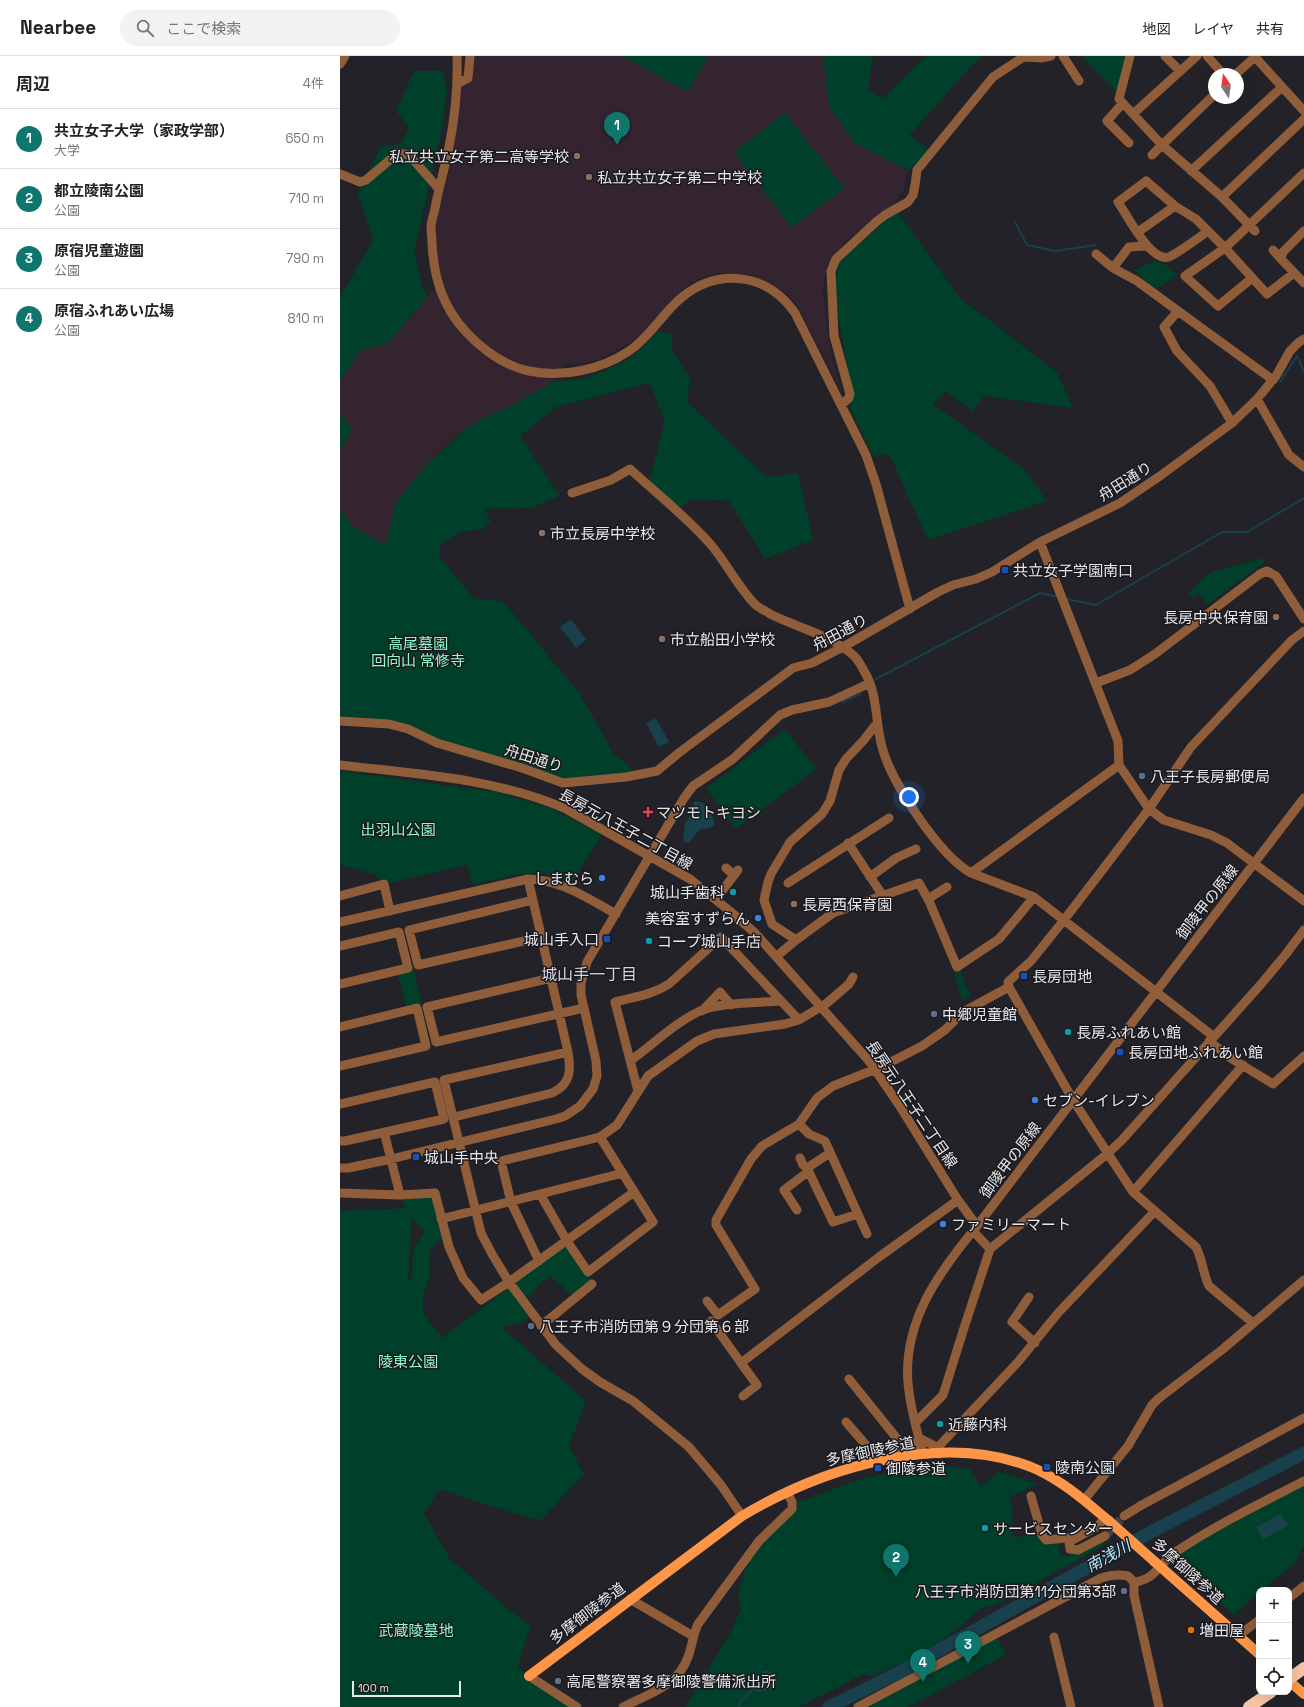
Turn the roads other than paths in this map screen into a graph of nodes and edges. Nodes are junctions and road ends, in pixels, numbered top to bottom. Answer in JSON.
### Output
{"nodes":[{"id":1,"x":345,"y":56,"type":"edge"},
{"id":2,"x":457,"y":56,"type":"edge"},
{"id":3,"x":470,"y":56,"type":"edge"},
{"id":4,"x":1025,"y":56,"type":"edge"},
{"id":5,"x":1051,"y":56,"type":"edge"},
{"id":6,"x":1063,"y":56,"type":"edge"},
{"id":7,"x":1130,"y":56,"type":"edge"},
{"id":8,"x":1165,"y":56,"type":"edge"},
{"id":9,"x":1197,"y":56,"type":"edge"},
{"id":10,"x":1207,"y":56,"type":"edge"},
{"id":11,"x":1255,"y":56,"type":"edge"},
{"id":12,"x":340,"y":64,"type":"edge"},
{"id":13,"x":1218,"y":68,"type":"edge"},
{"id":14,"x":1242,"y":68,"type":"edge"},
{"id":15,"x":1180,"y":71,"type":"junction"},
{"id":16,"x":1079,"y":82,"type":"dead end"},
{"id":17,"x":457,"y":84,"type":"junction"},
{"id":18,"x":1282,"y":87,"type":"junction"},
{"id":19,"x":1208,"y":101,"type":"edge"},
{"id":20,"x":1123,"y":104,"type":"junction"},
{"id":21,"x":1304,"y":111,"type":"edge"},
{"id":22,"x":1133,"y":114,"type":"junction"},
{"id":23,"x":1304,"y":119,"type":"edge"},
{"id":24,"x":1129,"y":143,"type":"dead end"},
{"id":25,"x":1162,"y":146,"type":"junction"},
{"id":26,"x":1152,"y":155,"type":"dead end"},
{"id":27,"x":1190,"y":171,"type":"junction"},
{"id":28,"x":1304,"y":173,"type":"edge"},
{"id":29,"x":340,"y":174,"type":"edge"},
{"id":30,"x":439,"y":189,"type":"junction"},
{"id":31,"x":1222,"y":197,"type":"junction"},
{"id":32,"x":1175,"y":206,"type":"junction"},
{"id":33,"x":1252,"y":228,"type":"junction"},
{"id":34,"x":1208,"y":231,"type":"junction"},
{"id":35,"x":1304,"y":231,"type":"edge"},
{"id":36,"x":1138,"y":232,"type":"junction"},
{"id":37,"x":1146,"y":246,"type":"junction"},
{"id":38,"x":1224,"y":248,"type":"junction"},
{"id":39,"x":1273,"y":250,"type":"dead end"},
{"id":40,"x":1096,"y":254,"type":"dead end"},
{"id":41,"x":1281,"y":260,"type":"junction"},
{"id":42,"x":1113,"y":268,"type":"junction"},
{"id":43,"x":1294,"y":273,"type":"junction"},
{"id":44,"x":1251,"y":279,"type":"junction"},
{"id":45,"x":1304,"y":283,"type":"edge"},
{"id":46,"x":1178,"y":311,"type":"junction"},
{"id":47,"x":1304,"y":339,"type":"edge"},
{"id":48,"x":1273,"y":380,"type":"junction"},
{"id":49,"x":1257,"y":399,"type":"junction"},
{"id":50,"x":842,"y":404,"type":"junction"},
{"id":51,"x":1232,"y":423,"type":"junction"},
{"id":52,"x":1304,"y":467,"type":"edge"},
{"id":53,"x":572,"y":493,"type":"dead end"},
{"id":54,"x":1040,"y":542,"type":"junction"},
{"id":55,"x":910,"y":608,"type":"junction"},
{"id":56,"x":1304,"y":619,"type":"edge"},
{"id":57,"x":1304,"y":631,"type":"edge"},
{"id":58,"x":843,"y":647,"type":"junction"},
{"id":59,"x":870,"y":683,"type":"junction"},
{"id":60,"x":1096,"y":683,"type":"junction"},
{"id":61,"x":340,"y":721,"type":"edge"},
{"id":62,"x":877,"y":723,"type":"junction"},
{"id":63,"x":340,"y":765,"type":"edge"},
{"id":64,"x":1120,"y":765,"type":"junction"},
{"id":65,"x":1304,"y":798,"type":"edge"},
{"id":66,"x":1149,"y":809,"type":"junction"},
{"id":67,"x":889,"y":818,"type":"dead end"},
{"id":68,"x":848,"y":843,"type":"junction"},
{"id":69,"x":916,"y":849,"type":"dead end"},
{"id":70,"x":650,"y":856,"type":"junction"},
{"id":71,"x":1254,"y":865,"type":"junction"},
{"id":72,"x":726,"y":868,"type":"dead end"},
{"id":73,"x":971,"y":873,"type":"junction"},
{"id":74,"x":870,"y":877,"type":"junction"},
{"id":75,"x":528,"y":879,"type":"junction"},
{"id":76,"x":788,"y":883,"type":"dead end"},
{"id":77,"x":947,"y":888,"type":"dead end"},
{"id":78,"x":340,"y":896,"type":"edge"},
{"id":79,"x":883,"y":896,"type":"junction"},
{"id":80,"x":1034,"y":897,"type":"junction"},
{"id":81,"x":533,"y":900,"type":"junction"},
{"id":82,"x":716,"y":900,"type":"junction"},
{"id":83,"x":928,"y":900,"type":"junction"},
{"id":84,"x":1304,"y":901,"type":"edge"},
{"id":85,"x":390,"y":911,"type":"junction"},
{"id":86,"x":616,"y":914,"type":"junction"},
{"id":87,"x":1064,"y":920,"type":"junction"},
{"id":88,"x":340,"y":922,"type":"edge"},
{"id":89,"x":1304,"y":930,"type":"edge"},
{"id":90,"x":541,"y":937,"type":"junction"},
{"id":91,"x":796,"y":940,"type":"junction"},
{"id":92,"x":340,"y":946,"type":"edge"},
{"id":93,"x":777,"y":956,"type":"junction"},
{"id":94,"x":853,"y":977,"type":"dead end"},
{"id":95,"x":551,"y":978,"type":"junction"},
{"id":96,"x":340,"y":984,"type":"edge"},
{"id":97,"x":1008,"y":987,"type":"junction"},
{"id":98,"x":1156,"y":990,"type":"junction"},
{"id":99,"x":780,"y":1001,"type":"junction"},
{"id":100,"x":731,"y":1005,"type":"junction"},
{"id":101,"x":822,"y":1007,"type":"junction"},
{"id":102,"x":584,"y":1008,"type":"junction"},
{"id":103,"x":702,"y":1010,"type":"junction"},
{"id":104,"x":559,"y":1014,"type":"junction"},
{"id":105,"x":799,"y":1020,"type":"junction"},
{"id":106,"x":340,"y":1027,"type":"edge"},
{"id":107,"x":1211,"y":1038,"type":"junction"},
{"id":108,"x":568,"y":1052,"type":"junction"},
{"id":109,"x":1304,"y":1056,"type":"edge"},
{"id":110,"x":630,"y":1062,"type":"junction"},
{"id":111,"x":1243,"y":1065,"type":"junction"},
{"id":112,"x":340,"y":1066,"type":"edge"},
{"id":113,"x":875,"y":1069,"type":"junction"},
{"id":114,"x":638,"y":1091,"type":"junction"},
{"id":115,"x":1073,"y":1100,"type":"junction"},
{"id":116,"x":340,"y":1104,"type":"edge"},
{"id":117,"x":454,"y":1117,"type":"junction"},
{"id":118,"x":799,"y":1124,"type":"junction"},
{"id":119,"x":384,"y":1132,"type":"junction"},
{"id":120,"x":600,"y":1137,"type":"junction"},
{"id":121,"x":340,"y":1141,"type":"edge"},
{"id":122,"x":460,"y":1142,"type":"junction"},
{"id":123,"x":830,"y":1153,"type":"junction"},
{"id":124,"x":1107,"y":1154,"type":"junction"},
{"id":125,"x":800,"y":1158,"type":"dead end"},
{"id":126,"x":391,"y":1159,"type":"junction"},
{"id":127,"x":340,"y":1168,"type":"edge"},
{"id":128,"x":808,"y":1169,"type":"junction"},
{"id":129,"x":623,"y":1173,"type":"junction"},
{"id":130,"x":634,"y":1192,"type":"junction"},
{"id":131,"x":1133,"y":1192,"type":"junction"},
{"id":132,"x":340,"y":1193,"type":"edge"},
{"id":133,"x":540,"y":1194,"type":"junction"},
{"id":134,"x":400,"y":1195,"type":"junction"},
{"id":135,"x":958,"y":1200,"type":"junction"},
{"id":136,"x":510,"y":1202,"type":"junction"},
{"id":137,"x":797,"y":1210,"type":"dead end"},
{"id":138,"x":476,"y":1211,"type":"junction"},
{"id":139,"x":1155,"y":1211,"type":"junction"},
{"id":140,"x":858,"y":1214,"type":"junction"},
{"id":141,"x":441,"y":1219,"type":"junction"},
{"id":142,"x":975,"y":1228,"type":"junction"},
{"id":143,"x":867,"y":1234,"type":"dead end"},
{"id":144,"x":567,"y":1241,"type":"junction"},
{"id":145,"x":990,"y":1249,"type":"junction"},
{"id":146,"x":539,"y":1261,"type":"junction"},
{"id":147,"x":1304,"y":1280,"type":"edge"},
{"id":148,"x":509,"y":1282,"type":"junction"},
{"id":149,"x":592,"y":1284,"type":"dead end"},
{"id":150,"x":1029,"y":1297,"type":"dead end"},
{"id":151,"x":707,"y":1301,"type":"dead end"},
{"id":152,"x":711,"y":1320,"type":"dead end"},
{"id":153,"x":1253,"y":1323,"type":"junction"},
{"id":154,"x":541,"y":1326,"type":"junction"},
{"id":155,"x":1035,"y":1343,"type":"junction"},
{"id":156,"x":741,"y":1363,"type":"junction"},
{"id":157,"x":849,"y":1379,"type":"dead end"},
{"id":158,"x":743,"y":1396,"type":"dead end"},
{"id":159,"x":1304,"y":1418,"type":"edge"},
{"id":160,"x":846,"y":1422,"type":"dead end"},
{"id":161,"x":915,"y":1423,"type":"junction"},
{"id":162,"x":919,"y":1438,"type":"junction"},
{"id":163,"x":946,"y":1440,"type":"junction"},
{"id":164,"x":939,"y":1451,"type":"junction"},
{"id":165,"x":957,"y":1453,"type":"junction"},
{"id":166,"x":923,"y":1454,"type":"junction"},
{"id":167,"x":901,"y":1457,"type":"junction"},
{"id":168,"x":874,"y":1462,"type":"junction"},
{"id":169,"x":1304,"y":1481,"type":"edge"},
{"id":170,"x":787,"y":1492,"type":"junction"},
{"id":171,"x":1031,"y":1496,"type":"dead end"},
{"id":172,"x":1084,"y":1500,"type":"junction"},
{"id":173,"x":742,"y":1516,"type":"junction"},
{"id":174,"x":1124,"y":1516,"type":"tunnel mouth"},
{"id":175,"x":1107,"y":1520,"type":"junction"},
{"id":176,"x":1105,"y":1536,"type":"tunnel mouth"},
{"id":177,"x":1076,"y":1537,"type":"junction"},
{"id":178,"x":1157,"y":1564,"type":"junction"},
{"id":179,"x":1134,"y":1582,"type":"junction"},
{"id":180,"x":1304,"y":1586,"type":"edge"},
{"id":181,"x":1292,"y":1596,"type":"edge"},
{"id":182,"x":630,"y":1599,"type":"junction"},
{"id":183,"x":1256,"y":1622,"type":"edge"},
{"id":184,"x":693,"y":1636,"type":"junction"},
{"id":185,"x":1238,"y":1636,"type":"junction"},
{"id":186,"x":1054,"y":1637,"type":"dead end"},
{"id":187,"x":1256,"y":1651,"type":"edge"},
{"id":188,"x":1304,"y":1668,"type":"edge"},
{"id":189,"x":528,"y":1676,"type":"joint"},
{"id":190,"x":1292,"y":1678,"type":"edge"},
{"id":191,"x":1292,"y":1683,"type":"edge"},
{"id":192,"x":1304,"y":1694,"type":"edge"},
{"id":193,"x":1267,"y":1695,"type":"edge"},
{"id":194,"x":578,"y":1707,"type":"edge"},
{"id":195,"x":623,"y":1707,"type":"edge"},
{"id":196,"x":858,"y":1707,"type":"edge"},
{"id":197,"x":1070,"y":1707,"type":"edge"},
{"id":198,"x":1159,"y":1707,"type":"edge"},
{"id":199,"x":1249,"y":1707,"type":"edge"}],
"edges":[{"from":1,"to":12,"type":"street"},
{"from":2,"to":17,"type":"street"},
{"from":3,"to":17,"type":"street"},
{"from":4,"to":5,"type":"street"},
{"from":4,"to":50,"type":"street"},
{"from":6,"to":16,"type":"street"},
{"from":7,"to":20,"type":"street"},
{"from":8,"to":15,"type":"street"},
{"from":9,"to":15,"type":"street"},
{"from":10,"to":13,"type":"street"},
{"from":11,"to":14,"type":"street"},
{"from":11,"to":18,"type":"street"},
{"from":15,"to":22,"type":"street"},
{"from":17,"to":30,"type":"street"},
{"from":18,"to":21,"type":"street"},
{"from":18,"to":27,"type":"street"},
{"from":19,"to":25,"type":"street"},
{"from":20,"to":22,"type":"street"},
{"from":20,"to":24,"type":"street"},
{"from":22,"to":25,"type":"street"},
{"from":23,"to":31,"type":"street"},
{"from":25,"to":26,"type":"street"},
{"from":25,"to":27,"type":"street"},
{"from":27,"to":31,"type":"street"},
{"from":28,"to":33,"type":"street"},
{"from":29,"to":30,"type":"street"},
{"from":30,"to":50,"type":"street"},
{"from":31,"to":33,"type":"street"},
{"from":32,"to":34,"type":"street"},
{"from":32,"to":36,"type":"street"},
{"from":32,"to":36,"type":"street"},
{"from":33,"to":38,"type":"street"},
{"from":34,"to":37,"type":"street"},
{"from":34,"to":38,"type":"street"},
{"from":35,"to":41,"type":"street"},
{"from":36,"to":37,"type":"street"},
{"from":37,"to":42,"type":"street"},
{"from":38,"to":44,"type":"street"},
{"from":38,"to":44,"type":"street"},
{"from":39,"to":41,"type":"street"},
{"from":40,"to":42,"type":"street"},
{"from":41,"to":43,"type":"street"},
{"from":42,"to":46,"type":"street"},
{"from":43,"to":44,"type":"street"},
{"from":43,"to":45,"type":"street"},
{"from":46,"to":48,"type":"street"},
{"from":46,"to":51,"type":"street"},
{"from":47,"to":48,"type":"street","name":"舟田通り"},
{"from":48,"to":49,"type":"street","name":"舟田通り"},
{"from":49,"to":51,"type":"street","name":"舟田通り"},
{"from":49,"to":52,"type":"street"},
{"from":50,"to":55,"type":"street"},
{"from":51,"to":54,"type":"street","name":"舟田通り"},
{"from":53,"to":58,"type":"street"},
{"from":54,"to":55,"type":"street","name":"舟田通り"},
{"from":54,"to":60,"type":"street"},
{"from":55,"to":58,"type":"street","name":"舟田通り"},
{"from":56,"to":60,"type":"street"},
{"from":57,"to":66,"type":"street"},
{"from":58,"to":59,"type":"street"},
{"from":58,"to":61,"type":"street","name":"舟田通り"},
{"from":59,"to":62,"type":"street"},
{"from":59,"to":70,"type":"street"},
{"from":60,"to":64,"type":"street"},
{"from":62,"to":73,"type":"street"},
{"from":62,"to":91,"type":"street"},
{"from":63,"to":70,"type":"street","name":"長房元八王子二丁目線"},
{"from":64,"to":66,"type":"street"},
{"from":64,"to":73,"type":"street"},
{"from":65,"to":71,"type":"street","name":"御陵甲の原線"},
{"from":66,"to":71,"type":"street"},
{"from":66,"to":87,"type":"street"},
{"from":67,"to":68,"type":"street"},
{"from":68,"to":74,"type":"street"},
{"from":68,"to":76,"type":"street"},
{"from":69,"to":74,"type":"street"},
{"from":70,"to":82,"type":"street","name":"長房元八王子二丁目線"},
{"from":70,"to":86,"type":"street"},
{"from":71,"to":84,"type":"street"},
{"from":71,"to":98,"type":"street","name":"御陵甲の原線"},
{"from":72,"to":82,"type":"street"},
{"from":73,"to":80,"type":"street"},
{"from":74,"to":79,"type":"street"},
{"from":75,"to":81,"type":"street"},
{"from":75,"to":85,"type":"street"},
{"from":75,"to":86,"type":"street"},
{"from":77,"to":83,"type":"street"},
{"from":78,"to":85,"type":"street"},
{"from":79,"to":83,"type":"street"},
{"from":79,"to":91,"type":"street"},
{"from":80,"to":83,"type":"street"},
{"from":80,"to":87,"type":"street"},
{"from":81,"to":90,"type":"street"},
{"from":81,"to":90,"type":"street"},
{"from":82,"to":93,"type":"street","name":"長房元八王子二丁目線"},
{"from":85,"to":88,"type":"street"},
{"from":86,"to":102,"type":"street"},
{"from":87,"to":97,"type":"street"},
{"from":87,"to":98,"type":"street"},
{"from":89,"to":107,"type":"street"},
{"from":90,"to":95,"type":"street"},
{"from":91,"to":93,"type":"street"},
{"from":92,"to":96,"type":"street"},
{"from":93,"to":101,"type":"street","name":"長房元八王子二丁目線"},
{"from":94,"to":101,"type":"street"},
{"from":95,"to":104,"type":"street"},
{"from":95,"to":104,"type":"street"},
{"from":97,"to":113,"type":"street"},
{"from":97,"to":115,"type":"street"},
{"from":98,"to":107,"type":"street"},
{"from":98,"to":115,"type":"street","name":"御陵甲の原線"},
{"from":99,"to":100,"type":"street"},
{"from":99,"to":105,"type":"street"},
{"from":99,"to":110,"type":"street"},
{"from":100,"to":103,"type":"street"},
{"from":100,"to":103,"type":"street"},
{"from":101,"to":105,"type":"street"},
{"from":101,"to":113,"type":"street","name":"長房元八王子二丁目線"},
{"from":102,"to":104,"type":"street"},
{"from":102,"to":122,"type":"street"},
{"from":103,"to":110,"type":"street"},
{"from":104,"to":108,"type":"street"},
{"from":105,"to":114,"type":"street"},
{"from":106,"to":112,"type":"street"},
{"from":107,"to":111,"type":"street"},
{"from":107,"to":124,"type":"street"},
{"from":108,"to":117,"type":"street"},
{"from":108,"to":117,"type":"street"},
{"from":109,"to":111,"type":"street"},
{"from":110,"to":114,"type":"street"},
{"from":111,"to":131,"type":"street"},
{"from":113,"to":118,"type":"street"},
{"from":113,"to":135,"type":"street","name":"長房元八王子二丁目線"},
{"from":114,"to":120,"type":"street"},
{"from":115,"to":124,"type":"street"},
{"from":115,"to":142,"type":"street","name":"御陵甲の原線"},
{"from":116,"to":119,"type":"street"},
{"from":117,"to":122,"type":"street"},
{"from":118,"to":123,"type":"street"},
{"from":118,"to":151,"type":"street"},
{"from":119,"to":121,"type":"street"},
{"from":119,"to":126,"type":"street"},
{"from":120,"to":129,"type":"street"},
{"from":120,"to":136,"type":"street"},
{"from":122,"to":126,"type":"street"},
{"from":122,"to":138,"type":"street"},
{"from":123,"to":128,"type":"street"},
{"from":123,"to":140,"type":"street"},
{"from":124,"to":131,"type":"street"},
{"from":124,"to":145,"type":"street"},
{"from":125,"to":128,"type":"street"},
{"from":126,"to":127,"type":"street"},
{"from":126,"to":134,"type":"street"},
{"from":128,"to":137,"type":"street"},
{"from":128,"to":140,"type":"street"},
{"from":129,"to":130,"type":"street"},
{"from":129,"to":133,"type":"street"},
{"from":130,"to":144,"type":"street"},
{"from":130,"to":144,"type":"street"},
{"from":131,"to":139,"type":"street"},
{"from":132,"to":134,"type":"street"},
{"from":133,"to":136,"type":"street"},
{"from":133,"to":144,"type":"street"},
{"from":134,"to":141,"type":"street"},
{"from":135,"to":142,"type":"street","name":"長房元八王子二丁目線"},
{"from":135,"to":156,"type":"street"},
{"from":136,"to":138,"type":"street"},
{"from":136,"to":146,"type":"street"},
{"from":138,"to":141,"type":"street"},
{"from":138,"to":148,"type":"street"},
{"from":139,"to":153,"type":"street"},
{"from":139,"to":155,"type":"street"},
{"from":140,"to":143,"type":"street"},
{"from":141,"to":148,"type":"street"},
{"from":142,"to":145,"type":"street","name":"長房元八王子二丁目線"},
{"from":142,"to":161,"type":"street","name":"御陵甲の原線"},
{"from":144,"to":146,"type":"street"},
{"from":145,"to":161,"type":"street"},
{"from":146,"to":148,"type":"street"},
{"from":147,"to":153,"type":"street"},
{"from":148,"to":154,"type":"street"},
{"from":149,"to":154,"type":"street"},
{"from":150,"to":155,"type":"street"},
{"from":152,"to":156,"type":"street"},
{"from":153,"to":172,"type":"street"},
{"from":154,"to":173,"type":"street"},
{"from":155,"to":163,"type":"street"},
{"from":156,"to":158,"type":"street"},
{"from":157,"to":167,"type":"street"},
{"from":159,"to":174,"type":"street"},
{"from":160,"to":168,"type":"street"},
{"from":161,"to":162,"type":"street","name":"御陵甲の原線"},
{"from":162,"to":164,"type":"street"},
{"from":162,"to":166,"type":"street","name":"御陵甲の原線"},
{"from":162,"to":167,"type":"street"},
{"from":163,"to":164,"type":"street"},
{"from":163,"to":165,"type":"street"},
{"from":164,"to":165,"type":"main road","name":"多摩御陵参道"},
{"from":164,"to":166,"type":"main road","name":"多摩御陵参道"},
{"from":165,"to":172,"type":"main road","name":"多摩御陵参道"},
{"from":166,"to":167,"type":"main road","name":"多摩御陵参道"},
{"from":167,"to":168,"type":"main road","name":"多摩御陵参道"},
{"from":168,"to":170,"type":"main road","name":"多摩御陵参道"},
{"from":169,"to":178,"type":"street"},
{"from":170,"to":173,"type":"main road","name":"多摩御陵参道"},
{"from":170,"to":184,"type":"street"},
{"from":171,"to":177,"type":"street"},
{"from":172,"to":175,"type":"main road","name":"多摩御陵参道"},
{"from":173,"to":182,"type":"main road","name":"多摩御陵参道"},
{"from":175,"to":177,"type":"street"},
{"from":175,"to":178,"type":"main road","name":"多摩御陵参道","bridge":true},
{"from":176,"to":177,"type":"street"},
{"from":178,"to":179,"type":"street"},
{"from":178,"to":185,"type":"main road","name":"多摩御陵参道"},
{"from":179,"to":196,"type":"street"},
{"from":179,"to":198,"type":"street"},
{"from":180,"to":181,"type":"street"},
{"from":182,"to":184,"type":"street"},
{"from":182,"to":189,"type":"main road","name":"多摩御陵参道"},
{"from":183,"to":185,"type":"street"},
{"from":184,"to":195,"type":"street"},
{"from":185,"to":187,"type":"main road","name":"多摩御陵参道"},
{"from":186,"to":197,"type":"street"},
{"from":188,"to":190,"type":"highway"},
{"from":189,"to":194,"type":"street"},
{"from":191,"to":192,"type":"main road"},
{"from":193,"to":199,"type":"highway"}]}
